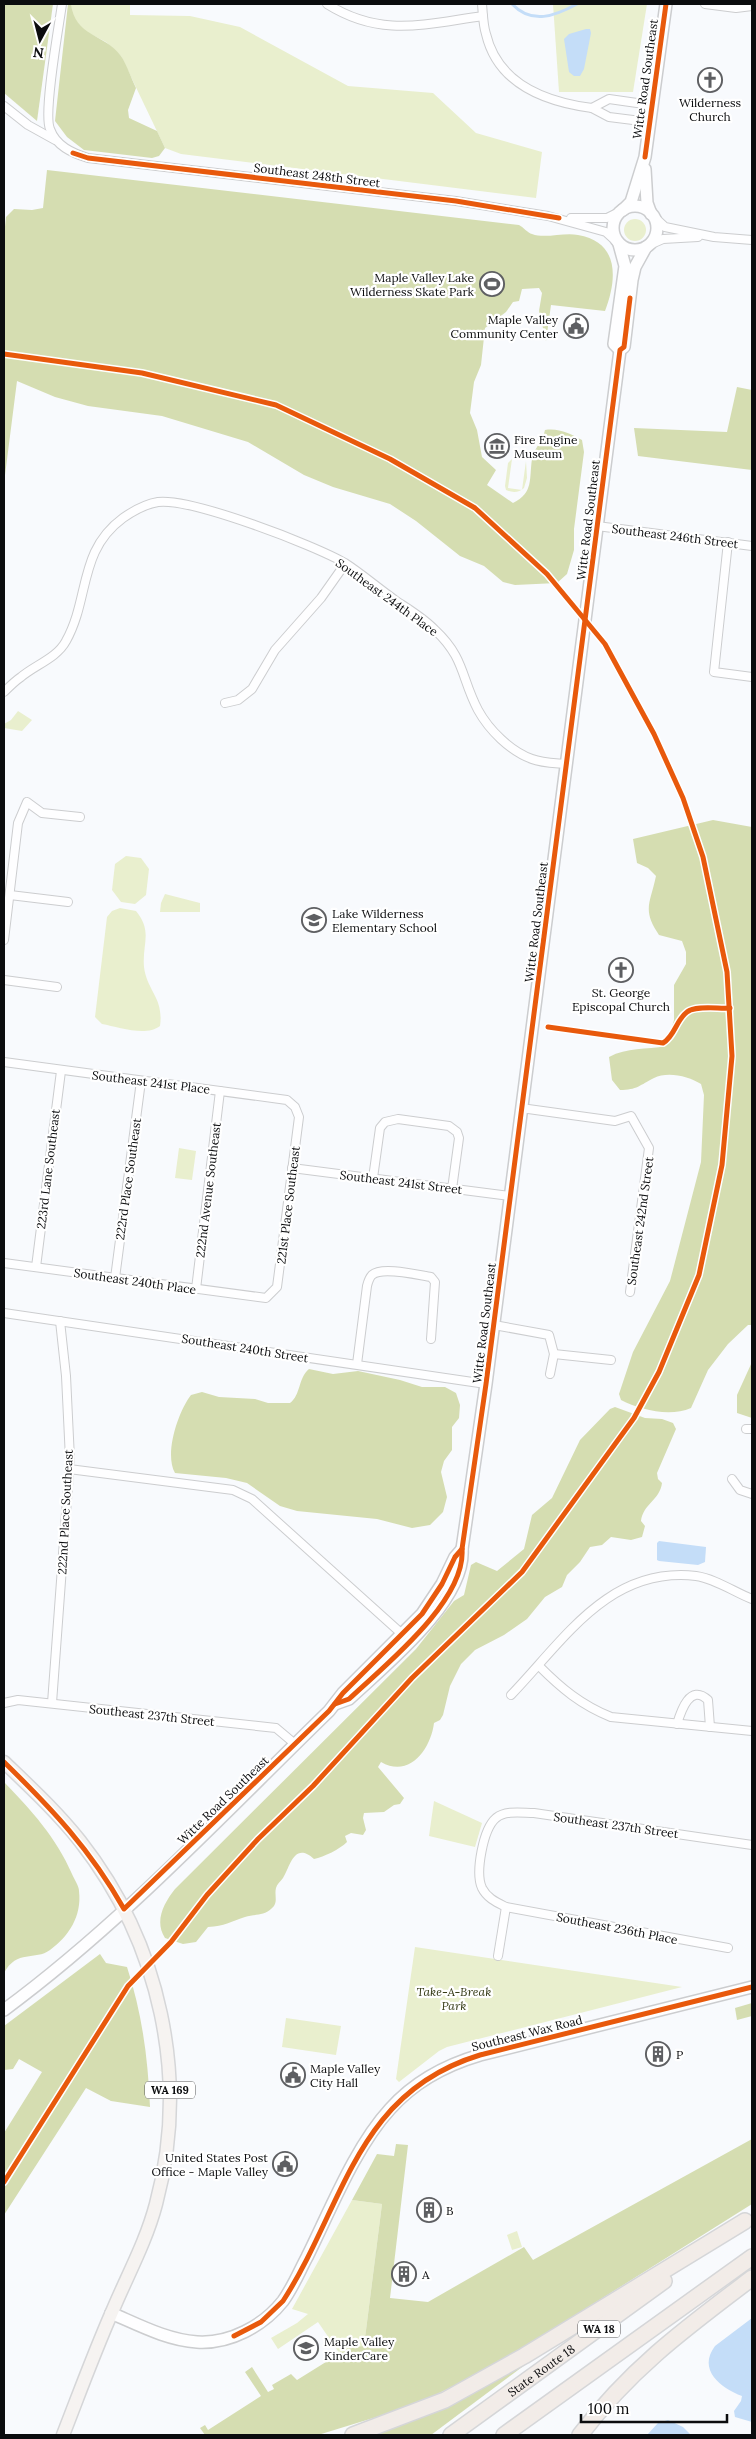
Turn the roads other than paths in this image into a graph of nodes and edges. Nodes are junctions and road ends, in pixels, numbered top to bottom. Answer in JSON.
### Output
{"nodes":[{"id":1,"x":62,"y":4,"type":"edge"},
{"id":2,"x":327,"y":4,"type":"edge"},
{"id":3,"x":482,"y":4,"type":"edge"},
{"id":4,"x":666,"y":4,"type":"edge"},
{"id":5,"x":705,"y":4,"type":"edge"},
{"id":6,"x":752,"y":6,"type":"edge"},
{"id":7,"x":484,"y":16,"type":"junction"},
{"id":8,"x":651,"y":105,"type":"junction"},
{"id":9,"x":4,"y":106,"type":"edge"},
{"id":10,"x":592,"y":108,"type":"junction"},
{"id":11,"x":649,"y":122,"type":"junction"},
{"id":12,"x":57,"y":141,"type":"junction"},
{"id":13,"x":645,"y":157,"type":"junction"},
{"id":14,"x":622,"y":211,"type":"junction"},
{"id":15,"x":651,"y":214,"type":"junction"},
{"id":16,"x":559,"y":218,"type":"junction"},
{"id":17,"x":714,"y":236,"type":"junction"},
{"id":18,"x":752,"y":240,"type":"edge"},
{"id":19,"x":619,"y":243,"type":"junction"},
{"id":20,"x":646,"y":246,"type":"junction"},
{"id":21,"x":620,"y":350,"type":"junction"},
{"id":22,"x":597,"y":526,"type":"junction"},
{"id":23,"x":728,"y":542,"type":"junction"},
{"id":24,"x":752,"y":546,"type":"edge"},
{"id":25,"x":346,"y":564,"type":"junction"},
{"id":26,"x":752,"y":677,"type":"edge"},
{"id":27,"x":4,"y":692,"type":"edge"},
{"id":28,"x":225,"y":703,"type":"dead end"},
{"id":29,"x":566,"y":764,"type":"junction"},
{"id":30,"x":80,"y":817,"type":"dead end"},
{"id":31,"x":10,"y":895,"type":"junction"},
{"id":32,"x":68,"y":902,"type":"dead end"},
{"id":33,"x":4,"y":940,"type":"edge"},
{"id":34,"x":4,"y":980,"type":"edge"},
{"id":35,"x":57,"y":987,"type":"dead end"},
{"id":36,"x":4,"y":1062,"type":"edge"},
{"id":37,"x":61,"y":1071,"type":"junction"},
{"id":38,"x":141,"y":1081,"type":"junction"},
{"id":39,"x":220,"y":1091,"type":"junction"},
{"id":40,"x":295,"y":1107,"type":"joint"},
{"id":41,"x":522,"y":1108,"type":"junction"},
{"id":42,"x":292,"y":1168,"type":"junction"},
{"id":43,"x":373,"y":1178,"type":"junction"},
{"id":44,"x":452,"y":1189,"type":"junction"},
{"id":45,"x":510,"y":1196,"type":"junction"},
{"id":46,"x":4,"y":1263,"type":"edge"},
{"id":47,"x":36,"y":1267,"type":"junction"},
{"id":48,"x":115,"y":1278,"type":"junction"},
{"id":49,"x":196,"y":1289,"type":"junction"},
{"id":50,"x":630,"y":1292,"type":"dead end"},
{"id":51,"x":266,"y":1298,"type":"joint"},
{"id":52,"x":4,"y":1313,"type":"edge"},
{"id":53,"x":60,"y":1321,"type":"junction"},
{"id":54,"x":494,"y":1325,"type":"junction"},
{"id":55,"x":431,"y":1338,"type":"dead end"},
{"id":56,"x":554,"y":1354,"type":"junction"},
{"id":57,"x":610,"y":1360,"type":"dead end"},
{"id":58,"x":357,"y":1364,"type":"junction"},
{"id":59,"x":550,"y":1374,"type":"dead end"},
{"id":60,"x":486,"y":1384,"type":"junction"},
{"id":61,"x":69,"y":1468,"type":"junction"},
{"id":62,"x":732,"y":1479,"type":"dead end"},
{"id":63,"x":752,"y":1494,"type":"edge"},
{"id":64,"x":462,"y":1549,"type":"junction"},
{"id":65,"x":752,"y":1599,"type":"edge"},
{"id":66,"x":402,"y":1634,"type":"junction"},
{"id":67,"x":539,"y":1666,"type":"junction"},
{"id":68,"x":371,"y":1678,"type":"junction"},
{"id":69,"x":511,"y":1694,"type":"dead end"},
{"id":70,"x":4,"y":1703,"type":"edge"},
{"id":71,"x":52,"y":1704,"type":"junction"},
{"id":72,"x":336,"y":1704,"type":"junction"},
{"id":73,"x":677,"y":1724,"type":"junction"},
{"id":74,"x":710,"y":1727,"type":"junction"},
{"id":75,"x":752,"y":1731,"type":"edge"},
{"id":76,"x":295,"y":1744,"type":"junction"},
{"id":77,"x":4,"y":1762,"type":"edge"},
{"id":78,"x":752,"y":1845,"type":"edge"},
{"id":79,"x":506,"y":1907,"type":"junction"},
{"id":80,"x":124,"y":1909,"type":"junction"},
{"id":81,"x":728,"y":1948,"type":"dead end"},
{"id":82,"x":498,"y":1956,"type":"dead end"},
{"id":83,"x":752,"y":1987,"type":"edge"},
{"id":84,"x":4,"y":2010,"type":"edge"},
{"id":85,"x":749,"y":2219,"type":"edge"},
{"id":86,"x":752,"y":2257,"type":"edge"},
{"id":87,"x":752,"y":2278,"type":"edge"},
{"id":88,"x":111,"y":2313,"type":"junction"},
{"id":89,"x":63,"y":2435,"type":"edge"},
{"id":90,"x":354,"y":2435,"type":"edge"},
{"id":91,"x":451,"y":2435,"type":"edge"},
{"id":92,"x":504,"y":2435,"type":"edge"},
{"id":93,"x":580,"y":2435,"type":"edge"}],
"edges":[{"from":1,"to":12,"type":"street"},
{"from":2,"to":7,"type":"street"},
{"from":3,"to":7,"type":"street"},
{"from":4,"to":8,"type":"street","name":"Witte Road Southeast"},
{"from":5,"to":6,"type":"street"},
{"from":7,"to":10,"type":"street"},
{"from":8,"to":10,"type":"street"},
{"from":8,"to":11,"type":"street","name":"Witte Road Southeast"},
{"from":9,"to":12,"type":"street","name":"Southeast 248th Street"},
{"from":10,"to":11,"type":"street"},
{"from":11,"to":13,"type":"street","name":"Witte Road Southeast"},
{"from":12,"to":16,"type":"street","name":"Southeast 248th Street"},
{"from":13,"to":14,"type":"street","name":"Witte Road Southeast"},
{"from":13,"to":15,"type":"street","name":"Witte Road Southeast"},
{"from":14,"to":15,"type":"street"},
{"from":14,"to":16,"type":"street","name":"Southeast 248th Street"},
{"from":14,"to":19,"type":"street"},
{"from":15,"to":17,"type":"street"},
{"from":15,"to":20,"type":"street"},
{"from":16,"to":19,"type":"street","name":"Southeast 248th Street"},
{"from":17,"to":18,"type":"street"},
{"from":17,"to":20,"type":"street"},
{"from":19,"to":20,"type":"street"},
{"from":19,"to":21,"type":"street","name":"Witte Road Southeast"},
{"from":20,"to":21,"type":"street","name":"Witte Road Southeast"},
{"from":21,"to":22,"type":"street","name":"Witte Road Southeast"},
{"from":22,"to":23,"type":"street","name":"Southeast 246th Street"},
{"from":22,"to":29,"type":"street","name":"Witte Road Southeast"},
{"from":23,"to":24,"type":"street","name":"Southeast 246th Street"},
{"from":23,"to":26,"type":"street"},
{"from":25,"to":27,"type":"street","name":"Southeast 244th Place"},
{"from":25,"to":28,"type":"street"},
{"from":25,"to":29,"type":"street","name":"Southeast 244th Place"},
{"from":29,"to":41,"type":"street","name":"Witte Road Southeast"},
{"from":30,"to":31,"type":"street"},
{"from":31,"to":32,"type":"street"},
{"from":31,"to":33,"type":"street"},
{"from":34,"to":35,"type":"street"},
{"from":36,"to":37,"type":"street","name":"Southeast 241st Place"},
{"from":37,"to":38,"type":"street","name":"Southeast 241st Place"},
{"from":37,"to":47,"type":"street","name":"223rd Lane Southeast"},
{"from":38,"to":39,"type":"street","name":"Southeast 241st Place"},
{"from":38,"to":48,"type":"street","name":"222rd Place Southeast"},
{"from":39,"to":40,"type":"street","name":"Southeast 241st Place"},
{"from":39,"to":49,"type":"street","name":"222nd Avenue Southeast"},
{"from":40,"to":42,"type":"street","name":"221st Place Southeast"},
{"from":41,"to":45,"type":"street","name":"Witte Road Southeast"},
{"from":41,"to":50,"type":"street","name":"Southeast 242nd Street"},
{"from":42,"to":43,"type":"street","name":"Southeast 241st Street"},
{"from":42,"to":51,"type":"street","name":"221st Place Southeast"},
{"from":43,"to":44,"type":"street","name":"Southeast 241st Street"},
{"from":43,"to":44,"type":"street"},
{"from":44,"to":45,"type":"street","name":"Southeast 241st Street"},
{"from":45,"to":54,"type":"street","name":"Witte Road Southeast"},
{"from":46,"to":47,"type":"street","name":"Southeast 240th Place"},
{"from":47,"to":48,"type":"street","name":"Southeast 240th Place"},
{"from":48,"to":49,"type":"street","name":"Southeast 240th Place"},
{"from":49,"to":51,"type":"street","name":"Southeast 240th Place"},
{"from":52,"to":53,"type":"street","name":"Southeast 240th Street"},
{"from":53,"to":58,"type":"street","name":"Southeast 240th Street"},
{"from":53,"to":61,"type":"street","name":"222nd Place Southeast"},
{"from":54,"to":56,"type":"street"},
{"from":54,"to":60,"type":"street","name":"Witte Road Southeast"},
{"from":55,"to":58,"type":"street"},
{"from":56,"to":57,"type":"street"},
{"from":56,"to":59,"type":"street"},
{"from":58,"to":60,"type":"street","name":"Southeast 240th Street"},
{"from":60,"to":64,"type":"street","name":"Witte Road Southeast"},
{"from":61,"to":66,"type":"street"},
{"from":61,"to":71,"type":"street","name":"222nd Place Southeast"},
{"from":62,"to":63,"type":"street"},
{"from":64,"to":66,"type":"street","name":"Witte Road Southeast"},
{"from":64,"to":68,"type":"street","name":"Witte Road Southeast"},
{"from":65,"to":67,"type":"street"},
{"from":66,"to":68,"type":"street"},
{"from":66,"to":72,"type":"street","name":"Witte Road Southeast"},
{"from":67,"to":69,"type":"street"},
{"from":67,"to":73,"type":"street"},
{"from":68,"to":72,"type":"street","name":"Witte Road Southeast"},
{"from":70,"to":71,"type":"street","name":"Southeast 237th Street"},
{"from":71,"to":76,"type":"street","name":"Southeast 237th Street"},
{"from":72,"to":76,"type":"street","name":"Witte Road Southeast"},
{"from":73,"to":74,"type":"street"},
{"from":73,"to":74,"type":"street"},
{"from":74,"to":75,"type":"street"},
{"from":76,"to":80,"type":"street","name":"Witte Road Southeast"},
{"from":77,"to":80,"type":"main road","number":"WA 169"},
{"from":78,"to":79,"type":"street","name":"Southeast 237th Street"},
{"from":79,"to":81,"type":"street","name":"Southeast 236th Place"},
{"from":79,"to":82,"type":"street"},
{"from":80,"to":84,"type":"street","name":"Witte Road Southeast"},
{"from":80,"to":88,"type":"main road","number":"WA 169"},
{"from":83,"to":88,"type":"street","name":"Southeast Wax Road"},
{"from":85,"to":90,"type":"highway"},
{"from":85,"to":91,"type":"highway","name":"State Route 18","number":"WA 18"},
{"from":86,"to":92,"type":"highway","number":"WA 18"},
{"from":87,"to":93,"type":"highway"},
{"from":88,"to":89,"type":"main road","number":"WA 169"}]}
